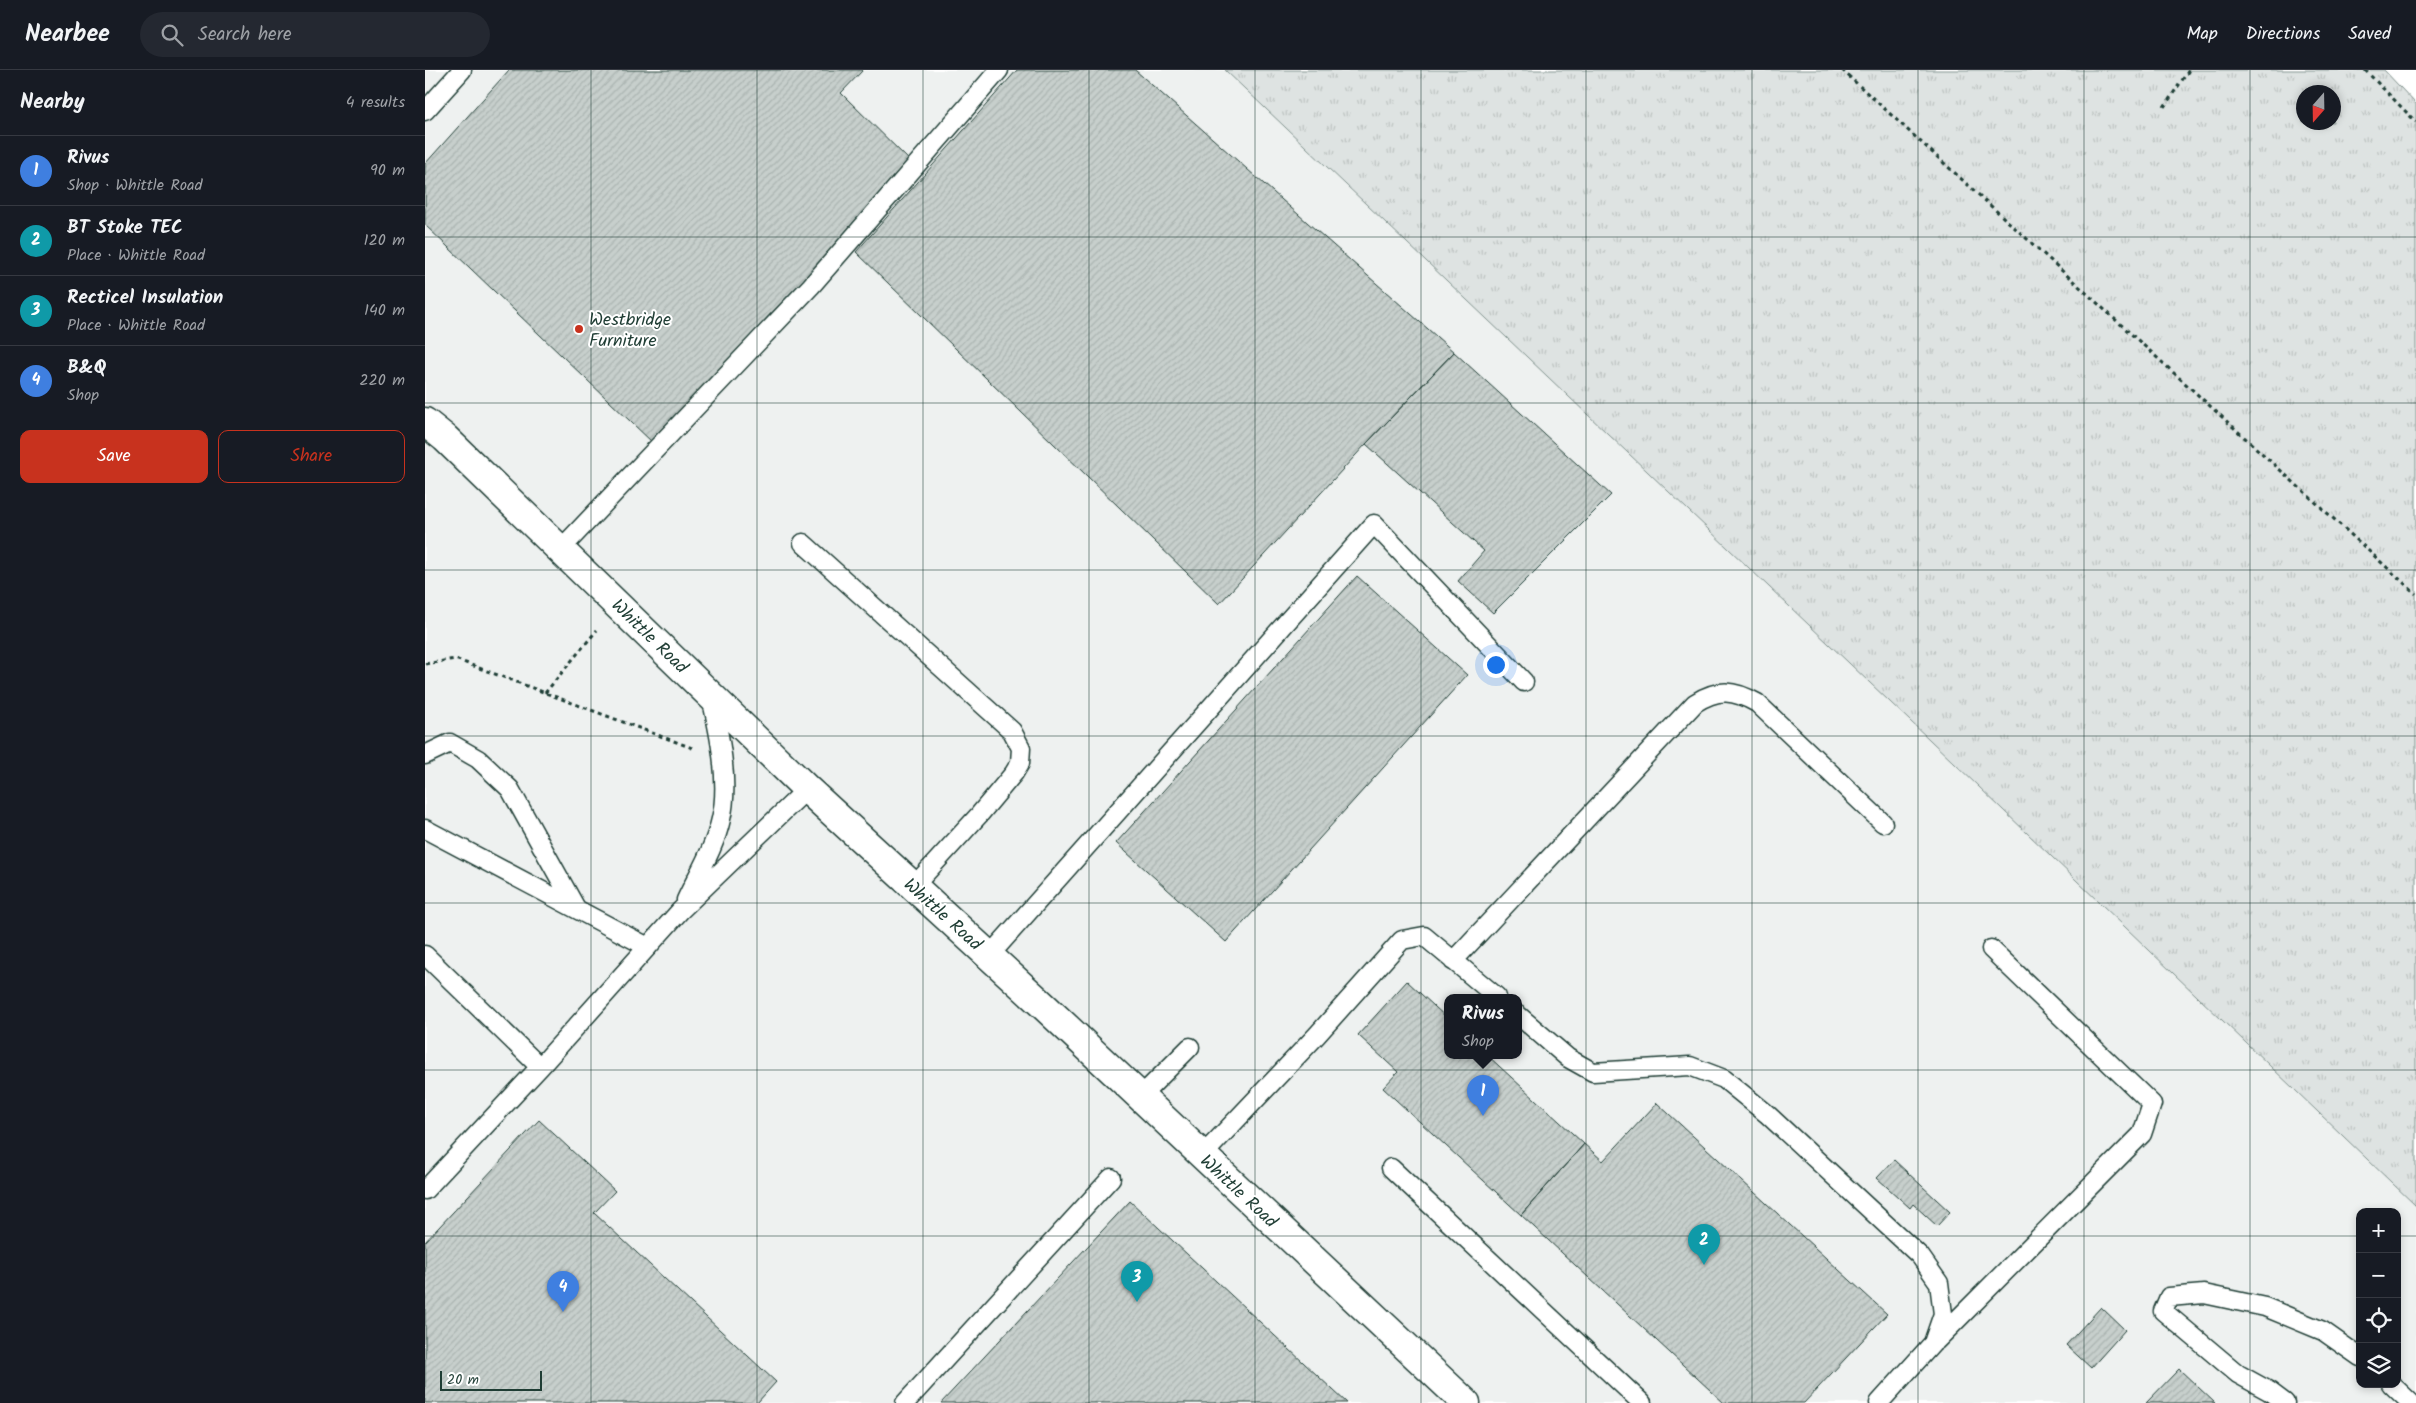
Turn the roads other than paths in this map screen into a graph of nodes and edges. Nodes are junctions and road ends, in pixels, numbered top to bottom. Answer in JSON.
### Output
{"nodes":[{"id":1,"x":462,"y":70,"type":"edge"},
{"id":2,"x":999,"y":70,"type":"edge"},
{"id":3,"x":425,"y":111,"type":"edge"},
{"id":4,"x":425,"y":422,"type":"edge"},
{"id":5,"x":803,"y":543,"type":"dead end"},
{"id":6,"x":561,"y":549,"type":"junction"},
{"id":7,"x":1524,"y":682,"type":"dead end"},
{"id":8,"x":711,"y":694,"type":"junction"},
{"id":9,"x":425,"y":755,"type":"edge"},
{"id":10,"x":807,"y":788,"type":"junction"},
{"id":11,"x":1883,"y":823,"type":"dead end"},
{"id":12,"x":425,"y":829,"type":"edge"},
{"id":13,"x":913,"y":887,"type":"junction"},
{"id":14,"x":576,"y":908,"type":"junction"},
{"id":15,"x":680,"y":911,"type":"junction"},
{"id":16,"x":648,"y":947,"type":"junction"},
{"id":17,"x":1991,"y":949,"type":"dead end"},
{"id":18,"x":425,"y":954,"type":"edge"},
{"id":19,"x":989,"y":956,"type":"junction"},
{"id":20,"x":1453,"y":961,"type":"junction"},
{"id":21,"x":1493,"y":994,"type":"edge"},
{"id":22,"x":1522,"y":1018,"type":"edge"},
{"id":23,"x":1190,"y":1047,"type":"dead end"},
{"id":24,"x":540,"y":1067,"type":"junction"},
{"id":25,"x":1140,"y":1097,"type":"junction"},
{"id":26,"x":1202,"y":1156,"type":"junction"},
{"id":27,"x":1391,"y":1168,"type":"dead end"},
{"id":28,"x":1111,"y":1178,"type":"dead end"},
{"id":29,"x":425,"y":1190,"type":"edge"},
{"id":30,"x":1933,"y":1343,"type":"junction"},
{"id":31,"x":2356,"y":1354,"type":"edge"},
{"id":32,"x":2395,"y":1388,"type":"edge"},
{"id":33,"x":905,"y":1403,"type":"edge"},
{"id":34,"x":1466,"y":1403,"type":"edge"},
{"id":35,"x":1642,"y":1403,"type":"edge"},
{"id":36,"x":1879,"y":1403,"type":"edge"},
{"id":37,"x":2285,"y":1403,"type":"edge"},
{"id":38,"x":2411,"y":1403,"type":"edge"}],
"edges":[{"from":1,"to":3,"type":"lane"},
{"from":2,"to":6,"type":"lane"},
{"from":4,"to":6,"type":"street","name":"Whittle Road"},
{"from":5,"to":13,"type":"lane"},
{"from":6,"to":8,"type":"street","name":"Whittle Road"},
{"from":7,"to":19,"type":"lane"},
{"from":8,"to":10,"type":"street","name":"Whittle Road"},
{"from":8,"to":15,"type":"lane"},
{"from":9,"to":14,"type":"lane"},
{"from":10,"to":13,"type":"street","name":"Whittle Road"},
{"from":10,"to":15,"type":"lane"},
{"from":11,"to":20,"type":"lane"},
{"from":12,"to":14,"type":"lane"},
{"from":13,"to":19,"type":"street","name":"Whittle Road"},
{"from":14,"to":16,"type":"lane"},
{"from":15,"to":16,"type":"lane"},
{"from":16,"to":24,"type":"lane"},
{"from":17,"to":30,"type":"lane"},
{"from":18,"to":24,"type":"lane"},
{"from":19,"to":25,"type":"street","name":"Whittle Road"},
{"from":20,"to":21,"type":"lane"},
{"from":20,"to":26,"type":"lane"},
{"from":22,"to":30,"type":"lane"},
{"from":23,"to":25,"type":"lane"},
{"from":24,"to":29,"type":"lane"},
{"from":25,"to":26,"type":"street","name":"Whittle Road"},
{"from":26,"to":34,"type":"street","name":"Whittle Road"},
{"from":27,"to":35,"type":"lane"},
{"from":28,"to":33,"type":"lane"},
{"from":30,"to":36,"type":"lane"},
{"from":31,"to":37,"type":"lane"},
{"from":32,"to":38,"type":"lane"}]}
